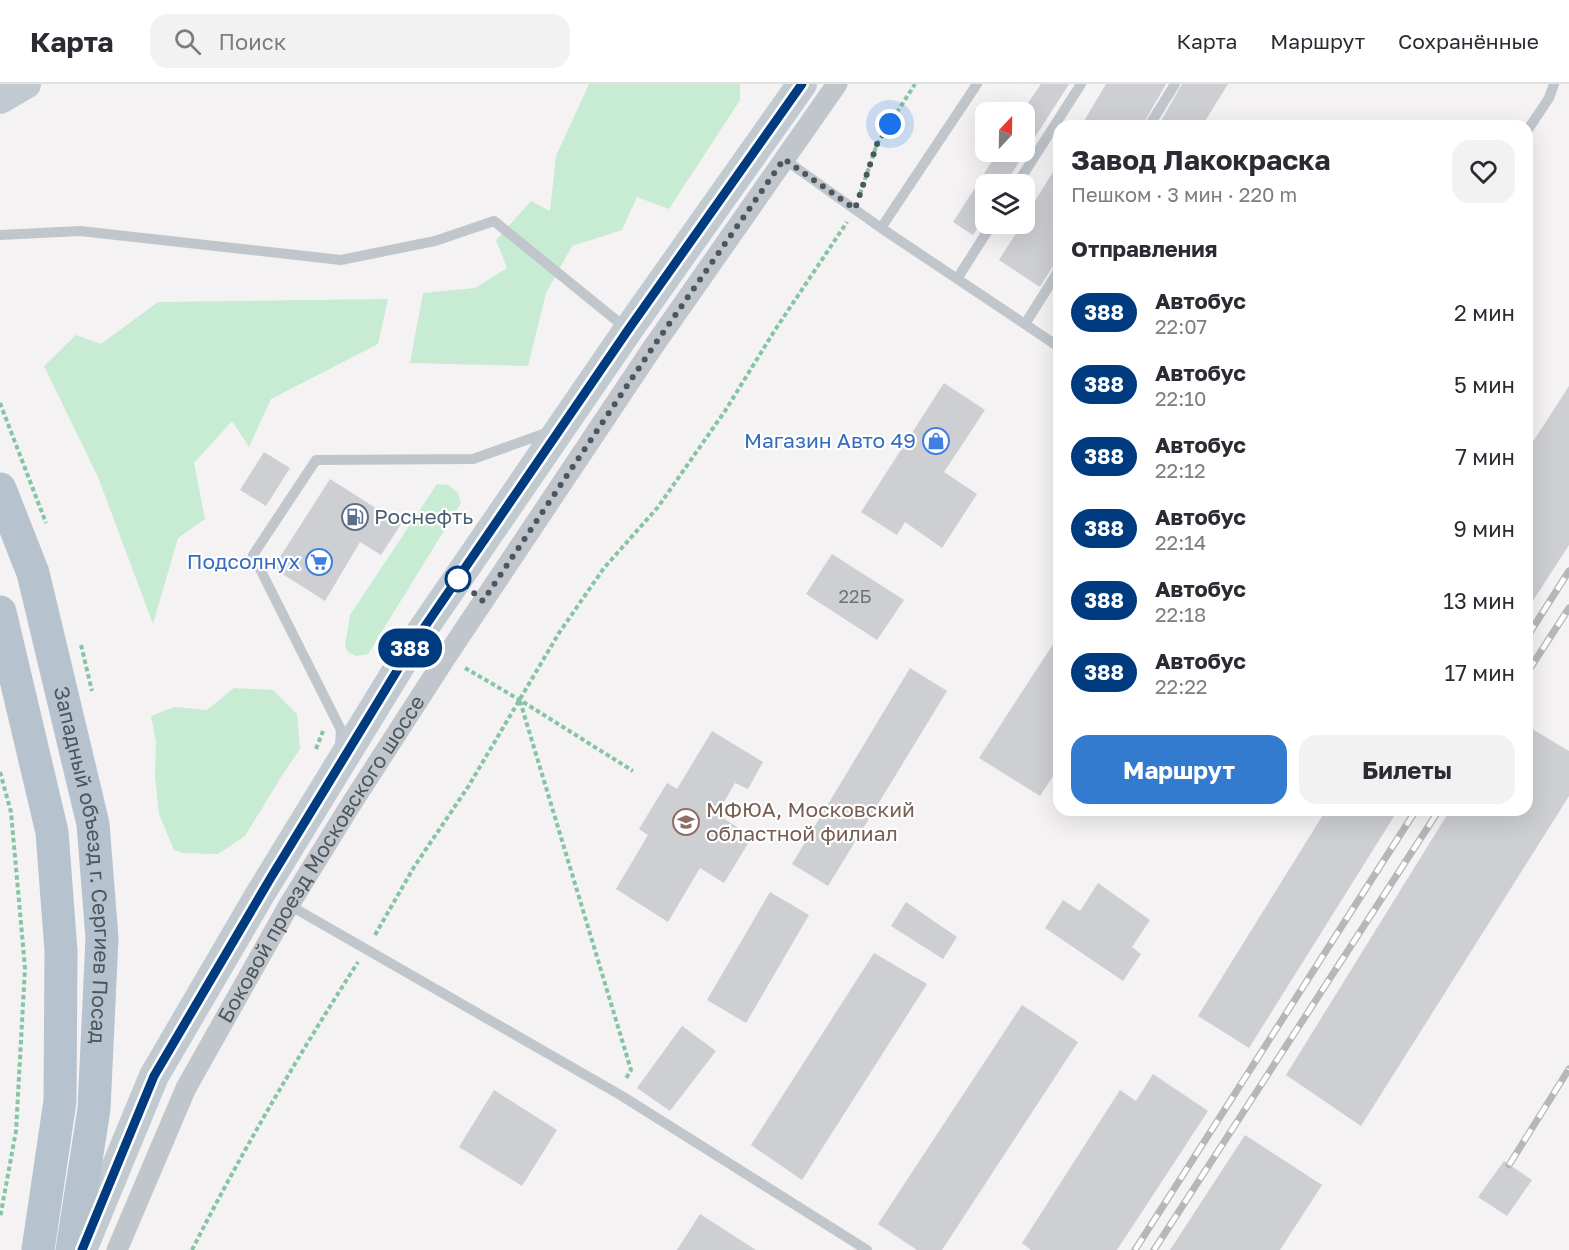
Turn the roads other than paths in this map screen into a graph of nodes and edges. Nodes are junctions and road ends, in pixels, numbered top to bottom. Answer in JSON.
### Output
{"nodes":[{"id":1,"x":802,"y":84,"type":"edge"},
{"id":2,"x":837,"y":84,"type":"edge"},
{"id":3,"x":977,"y":84,"type":"edge"},
{"id":4,"x":1081,"y":84,"type":"edge"},
{"id":5,"x":1175,"y":84,"type":"edge"},
{"id":6,"x":1554,"y":84,"type":"edge"},
{"id":7,"x":1058,"y":120,"type":"edge"},
{"id":8,"x":1153,"y":120,"type":"edge"},
{"id":9,"x":1533,"y":122,"type":"edge"},
{"id":10,"x":1053,"y":128,"type":"edge"},
{"id":11,"x":784,"y":159,"type":"junction"},
{"id":12,"x":1023,"y":174,"type":"edge"},
{"id":13,"x":881,"y":228,"type":"junction"},
{"id":14,"x":986,"y":234,"type":"edge"},
{"id":15,"x":0,"y":235,"type":"edge"},
{"id":16,"x":957,"y":279,"type":"junction"},
{"id":17,"x":1053,"y":280,"type":"edge"},
{"id":18,"x":1025,"y":324,"type":"junction"},
{"id":19,"x":628,"y":330,"type":"junction"},
{"id":20,"x":1053,"y":343,"type":"edge"},
{"id":21,"x":561,"y":428,"type":"junction"},
{"id":22,"x":0,"y":489,"type":"edge"},
{"id":23,"x":0,"y":612,"type":"edge"},
{"id":24,"x":339,"y":765,"type":"junction"},
{"id":25,"x":289,"y":904,"type":"junction"},
{"id":26,"x":38,"y":1250,"type":"edge"},
{"id":27,"x":72,"y":1250,"type":"edge"},
{"id":28,"x":82,"y":1250,"type":"edge"},
{"id":29,"x":117,"y":1250,"type":"edge"},
{"id":30,"x":867,"y":1250,"type":"edge"}],
"edges":[{"from":1,"to":19,"type":"main road"},
{"from":2,"to":11,"type":"street","name":"Боковой проезд Московского шоссе"},
{"from":3,"to":13,"type":"lane"},
{"from":4,"to":7,"type":"lane"},
{"from":5,"to":8,"type":"lane"},
{"from":6,"to":9,"type":"lane"},
{"from":10,"to":12,"type":"lane"},
{"from":11,"to":13,"type":"lane"},
{"from":11,"to":25,"type":"street","name":"Боковой проезд Московского шоссе"},
{"from":13,"to":16,"type":"lane"},
{"from":14,"to":16,"type":"lane"},
{"from":15,"to":19,"type":"lane"},
{"from":16,"to":18,"type":"lane"},
{"from":17,"to":18,"type":"lane"},
{"from":18,"to":20,"type":"lane"},
{"from":19,"to":21,"type":"main road"},
{"from":21,"to":24,"type":"main road"},
{"from":21,"to":24,"type":"lane"},
{"from":22,"to":27,"type":"main road","name":"Западный объезд г. Сергиев Посад"},
{"from":23,"to":26,"type":"main road","name":"Западный объезд г. Сергиев Посад"},
{"from":24,"to":28,"type":"main road"},
{"from":25,"to":29,"type":"street","name":"Боковой проезд Московского шоссе"},
{"from":25,"to":30,"type":"lane"}]}
